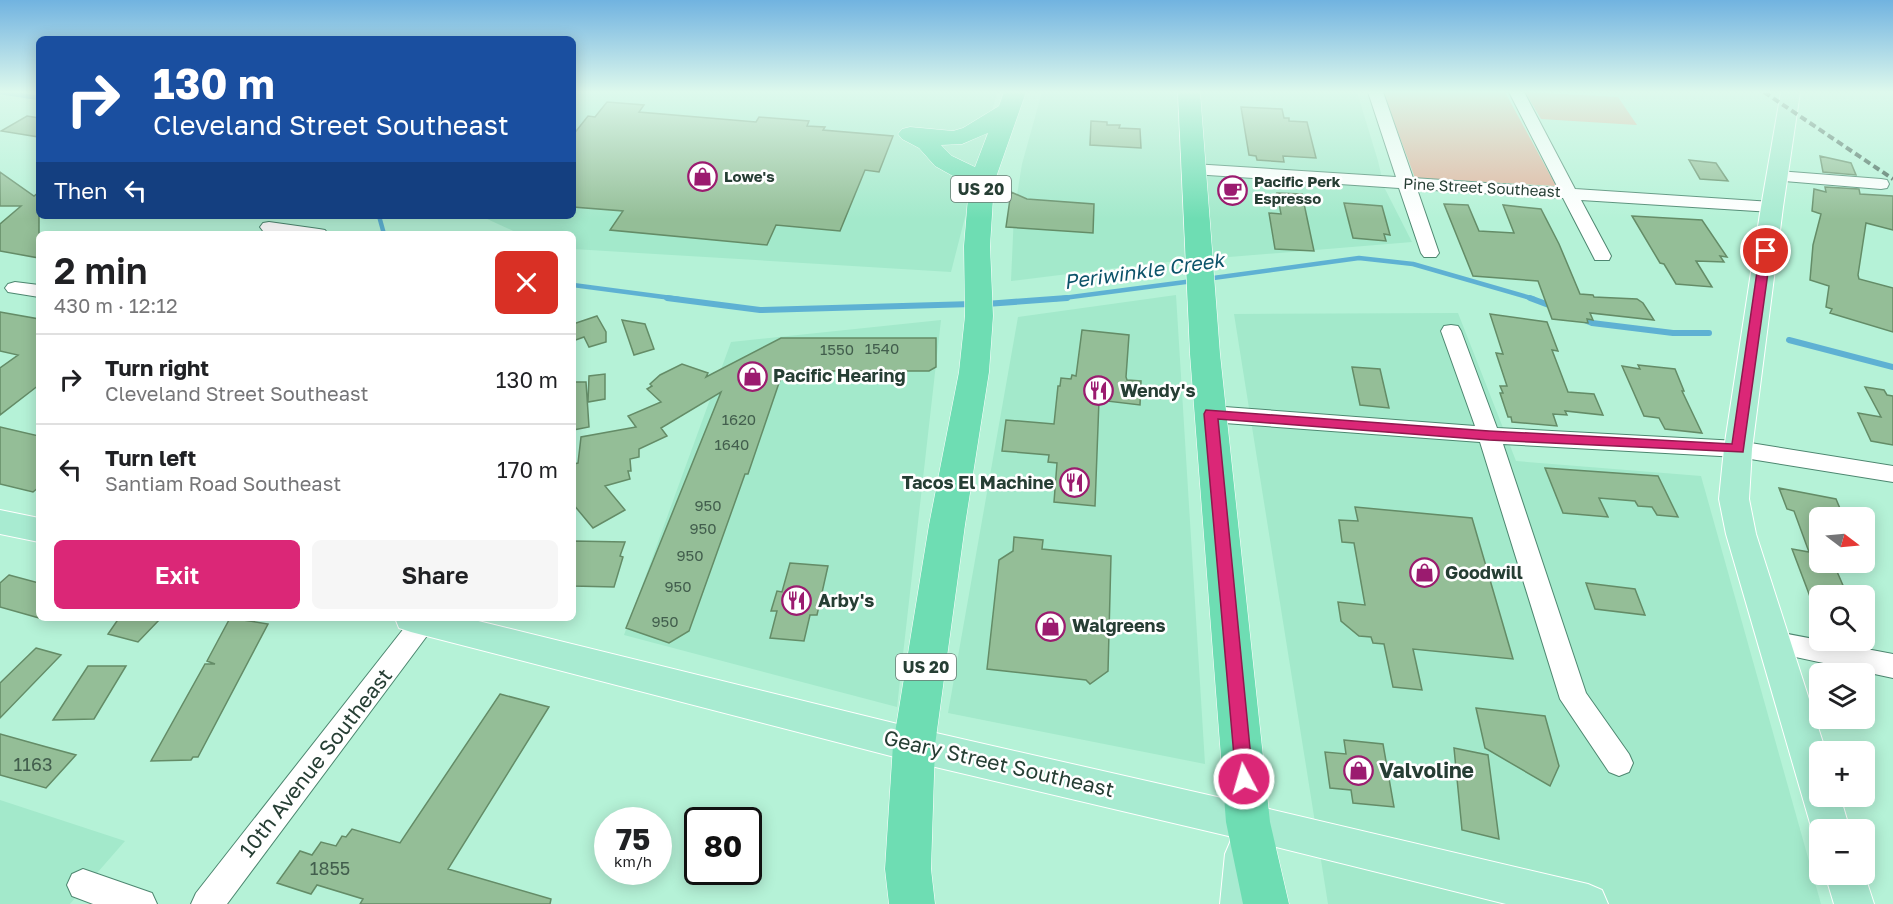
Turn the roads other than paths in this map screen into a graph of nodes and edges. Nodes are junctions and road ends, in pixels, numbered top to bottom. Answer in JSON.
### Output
{"nodes":[{"id":1,"x":910,"y":134,"type":"edge"},
{"id":2,"x":911,"y":134,"type":"edge"},
{"id":3,"x":970,"y":134,"type":"edge"},
{"id":4,"x":1000,"y":134,"type":"edge"},
{"id":5,"x":1191,"y":134,"type":"edge"},
{"id":6,"x":1389,"y":134,"type":"edge"},
{"id":7,"x":1539,"y":134,"type":"edge"},
{"id":8,"x":1784,"y":134,"type":"edge"},
{"id":9,"x":1193,"y":169,"type":"junction"},
{"id":10,"x":1777,"y":176,"type":"junction"},
{"id":11,"x":982,"y":183,"type":"junction"},
{"id":12,"x":1405,"y":184,"type":"junction"},
{"id":13,"x":1881,"y":184,"type":"dead end"},
{"id":14,"x":1570,"y":193,"type":"junction"},
{"id":15,"x":1772,"y":207,"type":"junction"},
{"id":16,"x":268,"y":227,"type":"dead end"},
{"id":17,"x":304,"y":231,"type":"edge"},
{"id":18,"x":1430,"y":253,"type":"dead end"},
{"id":19,"x":1602,"y":256,"type":"dead end"},
{"id":20,"x":15,"y":288,"type":"dead end"},
{"id":21,"x":36,"y":291,"type":"edge"},
{"id":22,"x":1451,"y":331,"type":"dead end"},
{"id":23,"x":1211,"y":414,"type":"junction"},
{"id":24,"x":1489,"y":435,"type":"junction"},
{"id":25,"x":1738,"y":449,"type":"junction"},
{"id":26,"x":1893,"y":474,"type":"edge"},
{"id":27,"x":0,"y":522,"type":"edge"},
{"id":28,"x":36,"y":529,"type":"edge"},
{"id":29,"x":417,"y":621,"type":"edge"},
{"id":30,"x":422,"y":621,"type":"edge"},
{"id":31,"x":1773,"y":642,"type":"junction"},
{"id":32,"x":1893,"y":666,"type":"edge"},
{"id":33,"x":914,"y":745,"type":"junction"},
{"id":34,"x":1809,"y":759,"type":"edge"},
{"id":35,"x":1619,"y":764,"type":"dead end"},
{"id":36,"x":1248,"y":822,"type":"junction"},
{"id":37,"x":83,"y":885,"type":"dead end"},
{"id":38,"x":1848,"y":885,"type":"edge"},
{"id":39,"x":908,"y":892,"type":"edge"},
{"id":40,"x":141,"y":904,"type":"edge"},
{"id":41,"x":207,"y":904,"type":"edge"},
{"id":42,"x":1240,"y":904,"type":"edge"},
{"id":43,"x":1266,"y":904,"type":"edge"},
{"id":44,"x":1588,"y":904,"type":"edge"},
{"id":45,"x":1854,"y":904,"type":"edge"}],
"edges":[{"from":1,"to":11,"type":"highway"},
{"from":2,"to":3,"type":"highway"},
{"from":4,"to":11,"type":"highway","number":"US 20"},
{"from":5,"to":9,"type":"highway"},
{"from":6,"to":12,"type":"street"},
{"from":7,"to":14,"type":"street"},
{"from":8,"to":10,"type":"main road"},
{"from":9,"to":12,"type":"street","name":"Pine Street Southeast"},
{"from":9,"to":23,"type":"highway"},
{"from":10,"to":13,"type":"street"},
{"from":10,"to":15,"type":"main road"},
{"from":11,"to":33,"type":"highway","number":"US 20"},
{"from":12,"to":14,"type":"street","name":"Pine Street Southeast"},
{"from":12,"to":18,"type":"street"},
{"from":14,"to":15,"type":"street","name":"Pine Street Southeast"},
{"from":14,"to":19,"type":"street"},
{"from":15,"to":25,"type":"main road"},
{"from":16,"to":17,"type":"street"},
{"from":20,"to":21,"type":"street"},
{"from":22,"to":24,"type":"street"},
{"from":23,"to":24,"type":"street"},
{"from":23,"to":36,"type":"highway"},
{"from":24,"to":25,"type":"street"},
{"from":24,"to":35,"type":"street"},
{"from":25,"to":26,"type":"street"},
{"from":25,"to":31,"type":"main road"},
{"from":27,"to":28,"type":"main road"},
{"from":29,"to":41,"type":"street","name":"10th Avenue Southeast"},
{"from":30,"to":33,"type":"main road","name":"Geary Street Southeast"},
{"from":31,"to":32,"type":"street"},
{"from":31,"to":34,"type":"main road"},
{"from":33,"to":36,"type":"main road","name":"Geary Street Southeast"},
{"from":33,"to":39,"type":"highway","number":"US 20"},
{"from":36,"to":42,"type":"main road"},
{"from":36,"to":43,"type":"highway"},
{"from":36,"to":44,"type":"main road","name":"Geary Street Southeast"},
{"from":37,"to":40,"type":"street"},
{"from":38,"to":45,"type":"main road"}]}
